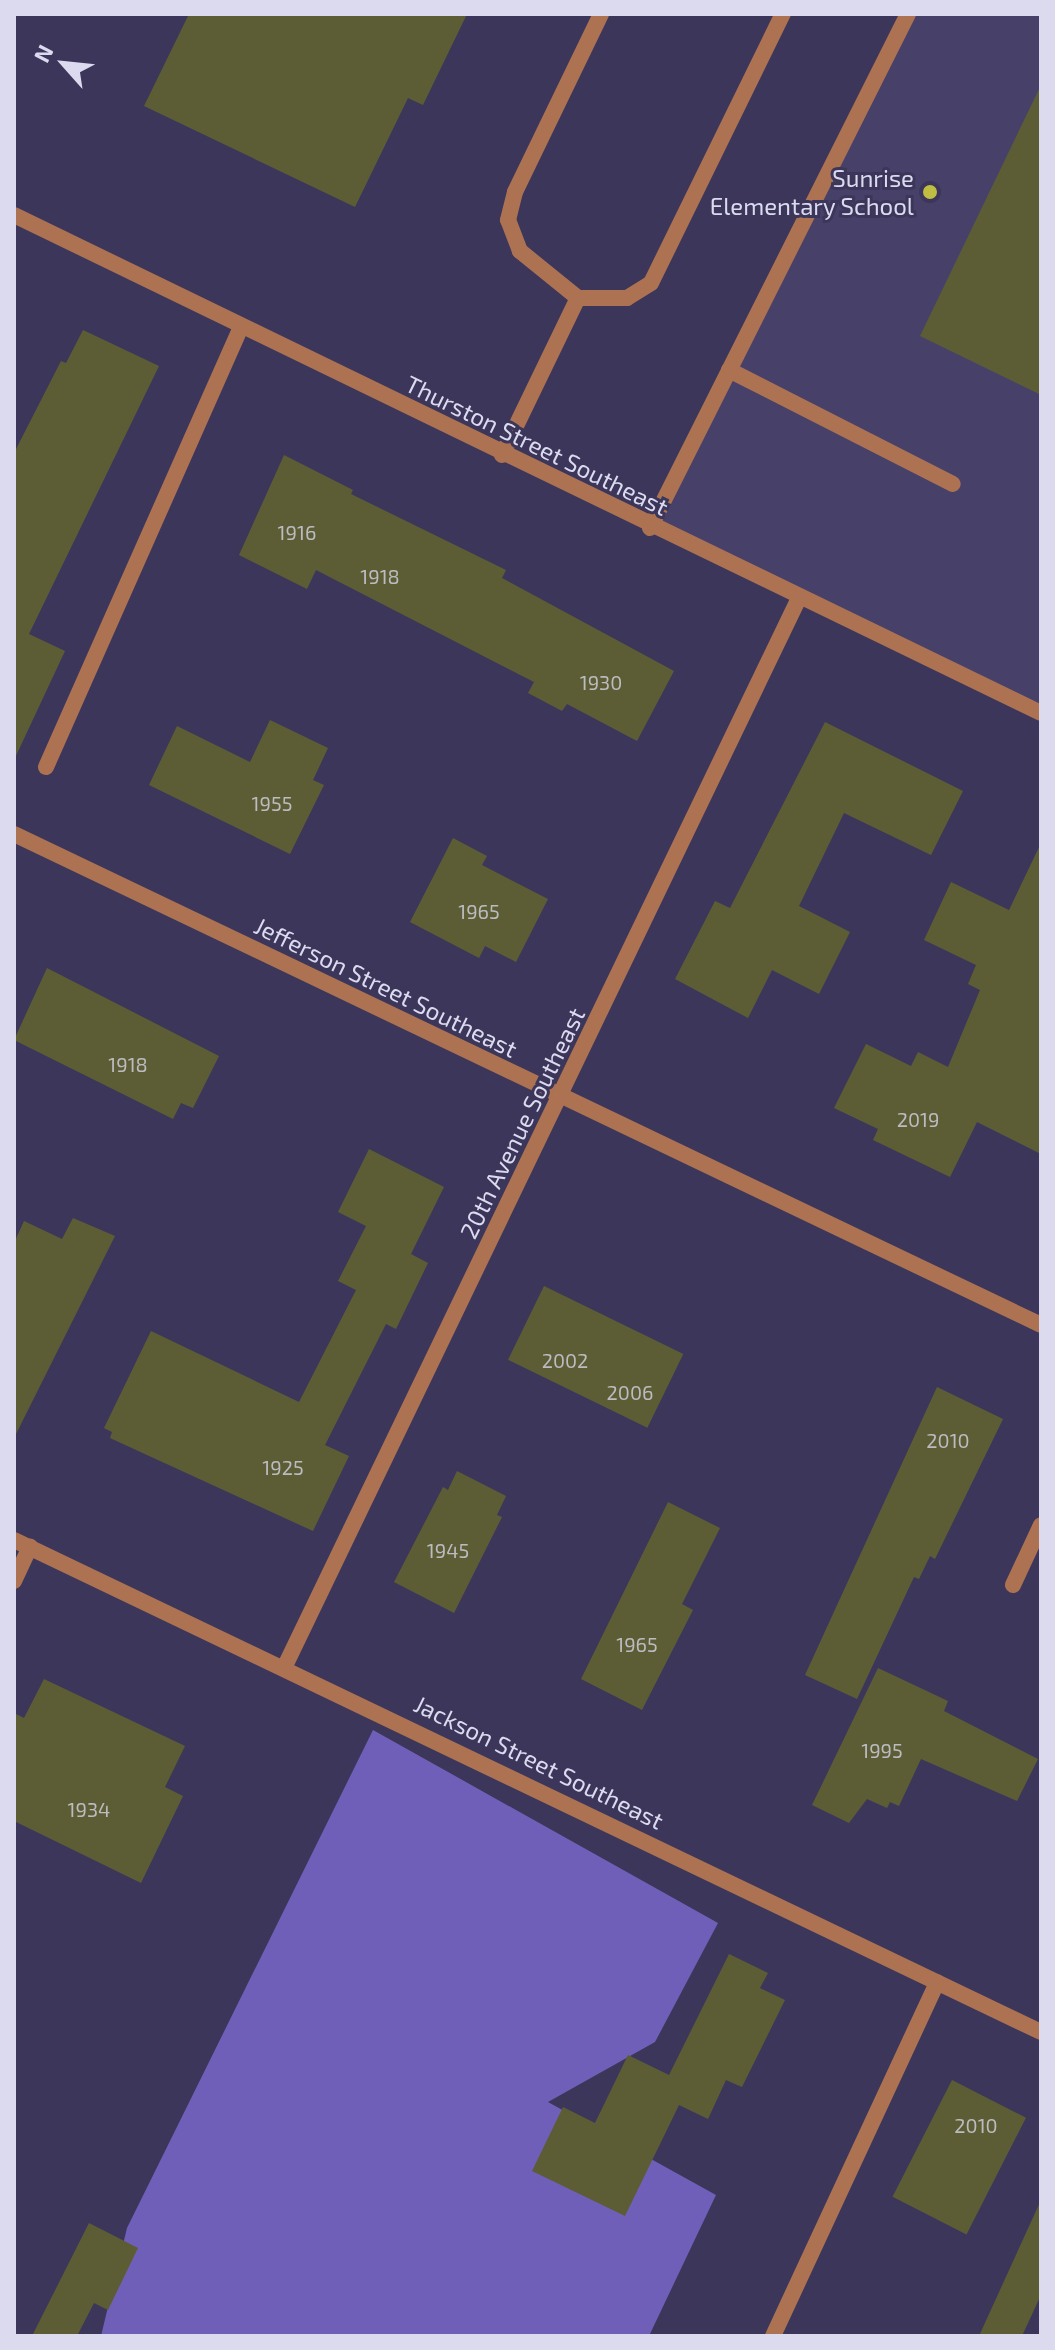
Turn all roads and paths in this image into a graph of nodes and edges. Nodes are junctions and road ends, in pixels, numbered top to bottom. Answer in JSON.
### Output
{"nodes":[{"id":1,"x":601,"y":14,"type":"edge"},
{"id":2,"x":783,"y":14,"type":"edge"},
{"id":3,"x":908,"y":14,"type":"edge"},
{"id":4,"x":14,"y":215,"type":"edge"},
{"id":5,"x":578,"y":298,"type":"junction"},
{"id":6,"x":241,"y":327,"type":"junction"},
{"id":7,"x":729,"y":370,"type":"junction"},
{"id":8,"x":502,"y":455,"type":"junction"},
{"id":9,"x":953,"y":484,"type":"dead end"},
{"id":10,"x":650,"y":528,"type":"junction"},
{"id":11,"x":799,"y":598,"type":"junction"},
{"id":12,"x":1041,"y":713,"type":"edge"},
{"id":13,"x":46,"y":767,"type":"dead end"},
{"id":14,"x":14,"y":834,"type":"edge"},
{"id":15,"x":561,"y":1098,"type":"junction"},
{"id":16,"x":1041,"y":1325,"type":"edge"},
{"id":17,"x":1041,"y":1525,"type":"edge"},
{"id":18,"x":14,"y":1540,"type":"edge"},
{"id":19,"x":30,"y":1547,"type":"junction"},
{"id":20,"x":14,"y":1581,"type":"edge"},
{"id":21,"x":1013,"y":1585,"type":"dead end"},
{"id":22,"x":285,"y":1666,"type":"junction"},
{"id":23,"x":937,"y":1982,"type":"junction"},
{"id":24,"x":1041,"y":2032,"type":"edge"},
{"id":25,"x":773,"y":2336,"type":"edge"}],
"edges":[{"from":1,"to":5,"type":"street"},
{"from":2,"to":5,"type":"street"},
{"from":3,"to":7,"type":"street"},
{"from":4,"to":6,"type":"street","name":"Thurston Street Southeast"},
{"from":5,"to":8,"type":"street"},
{"from":6,"to":8,"type":"street","name":"Thurston Street Southeast"},
{"from":6,"to":13,"type":"street"},
{"from":7,"to":9,"type":"street"},
{"from":7,"to":10,"type":"street"},
{"from":8,"to":10,"type":"street","name":"Thurston Street Southeast"},
{"from":10,"to":11,"type":"street","name":"Thurston Street Southeast"},
{"from":11,"to":12,"type":"street","name":"Thurston Street Southeast"},
{"from":11,"to":15,"type":"street","name":"20th Avenue Southeast"},
{"from":14,"to":15,"type":"street","name":"Jefferson Street Southeast"},
{"from":15,"to":16,"type":"street","name":"Jefferson Street Southeast"},
{"from":15,"to":22,"type":"street","name":"20th Avenue Southeast"},
{"from":17,"to":21,"type":"street"},
{"from":18,"to":19,"type":"street","name":"Jackson Street Southeast"},
{"from":19,"to":20,"type":"street"},
{"from":19,"to":22,"type":"street","name":"Jackson Street Southeast"},
{"from":22,"to":23,"type":"street","name":"Jackson Street Southeast"},
{"from":23,"to":24,"type":"street","name":"Jackson Street Southeast"},
{"from":23,"to":25,"type":"street"}]}
